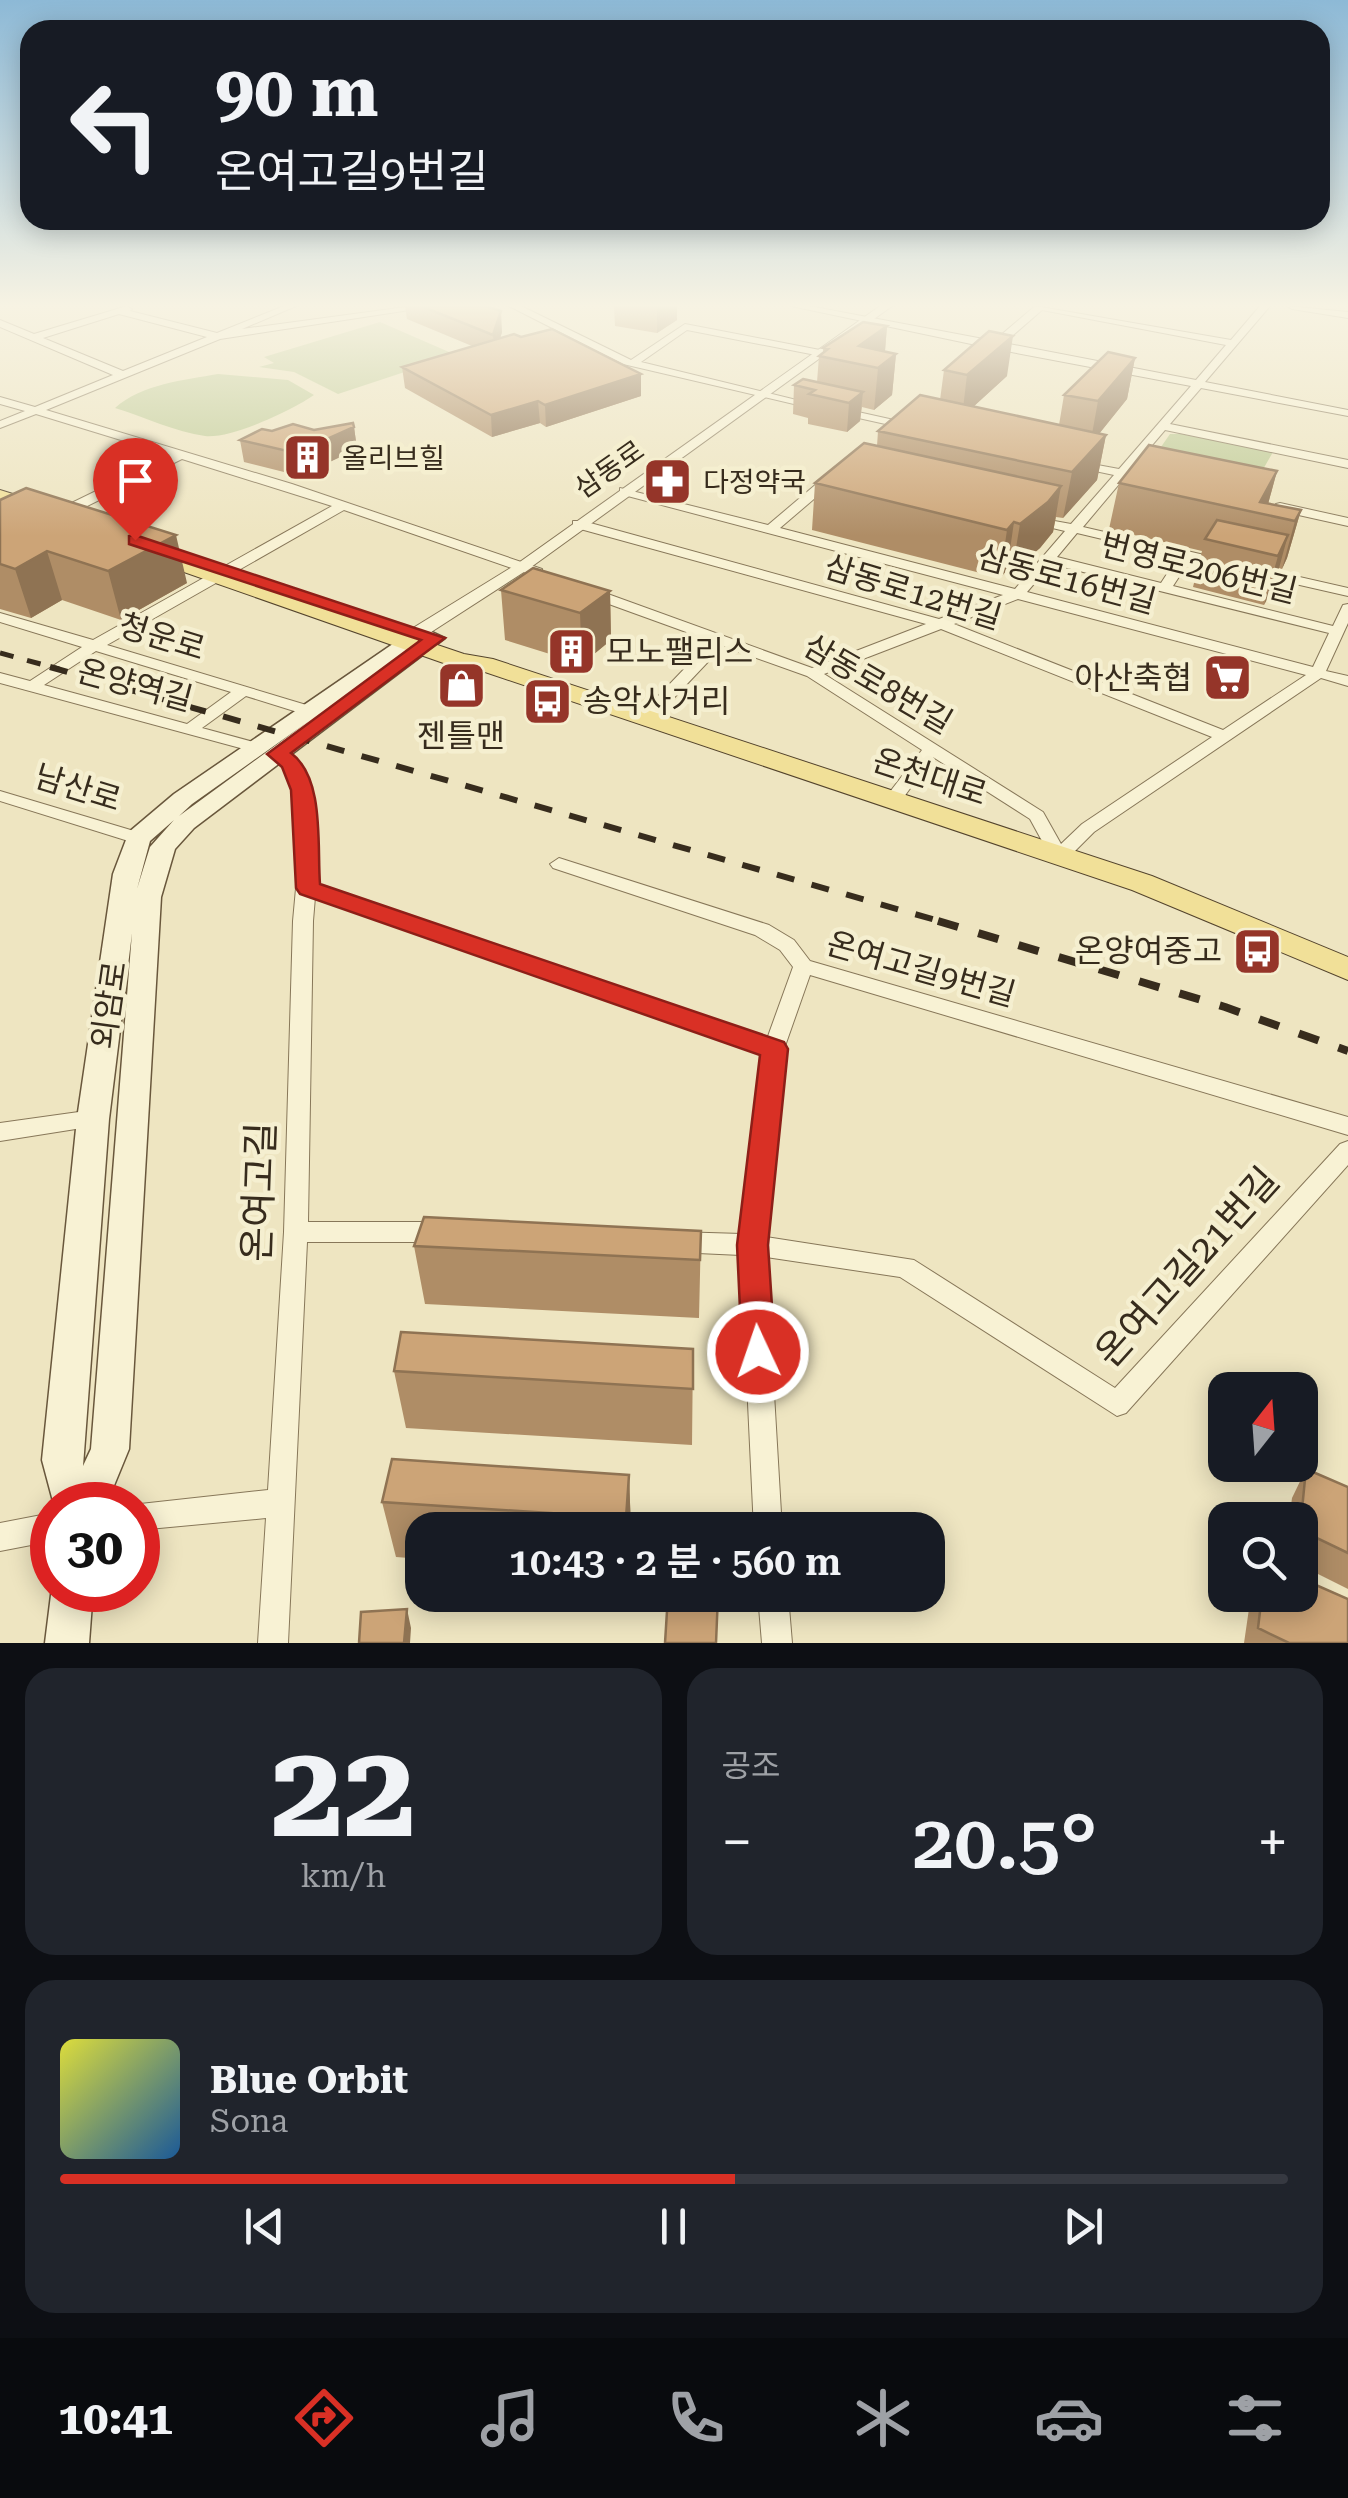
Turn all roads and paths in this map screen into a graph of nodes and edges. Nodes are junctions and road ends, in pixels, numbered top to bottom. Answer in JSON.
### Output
{"nodes":[{"id":1,"x":103,"y":383,"type":"edge"},
{"id":2,"x":714,"y":383,"type":"edge"},
{"id":3,"x":778,"y":383,"type":"edge"},
{"id":4,"x":1191,"y":383,"type":"edge"},
{"id":5,"x":1198,"y":384,"type":"junction"},
{"id":6,"x":761,"y":394,"type":"junction"},
{"id":7,"x":0,"y":400,"type":"edge"},
{"id":8,"x":36,"y":410,"type":"junction"},
{"id":9,"x":1348,"y":413,"type":"edge"},
{"id":10,"x":897,"y":424,"type":"junction"},
{"id":11,"x":0,"y":425,"type":"edge"},
{"id":12,"x":1162,"y":426,"type":"junction"},
{"id":13,"x":916,"y":428,"type":"edge"},
{"id":14,"x":882,"y":436,"type":"edge"},
{"id":15,"x":180,"y":455,"type":"junction"},
{"id":16,"x":1066,"y":460,"type":"edge"},
{"id":17,"x":1348,"y":464,"type":"edge"},
{"id":18,"x":1122,"y":473,"type":"junction"},
{"id":19,"x":854,"y":478,"type":"edge"},
{"id":20,"x":1160,"y":481,"type":"edge"},
{"id":21,"x":624,"y":491,"type":"junction"},
{"id":22,"x":0,"y":499,"type":"edge"},
{"id":23,"x":1273,"y":505,"type":"edge"},
{"id":24,"x":340,"y":507,"type":"junction"},
{"id":25,"x":1019,"y":516,"type":"edge"},
{"id":26,"x":48,"y":520,"type":"junction"},
{"id":27,"x":1348,"y":522,"type":"edge"},
{"id":28,"x":578,"y":524,"type":"junction"},
{"id":29,"x":86,"y":528,"type":"edge"},
{"id":30,"x":772,"y":528,"type":"junction"},
{"id":31,"x":1074,"y":529,"type":"junction"},
{"id":32,"x":128,"y":542,"type":"edge"},
{"id":33,"x":1186,"y":555,"type":"junction"},
{"id":34,"x":1048,"y":559,"type":"junction"},
{"id":35,"x":522,"y":567,"type":"junction"},
{"id":36,"x":222,"y":573,"type":"junction"},
{"id":37,"x":558,"y":580,"type":"edge"},
{"id":38,"x":576,"y":587,"type":"edge"},
{"id":39,"x":1164,"y":588,"type":"junction"},
{"id":40,"x":1348,"y":592,"type":"edge"},
{"id":41,"x":1018,"y":594,"type":"junction"},
{"id":42,"x":1348,"y":608,"type":"edge"},
{"id":43,"x":0,"y":618,"type":"edge"},
{"id":44,"x":944,"y":626,"type":"junction"},
{"id":45,"x":1337,"y":632,"type":"junction"},
{"id":46,"x":421,"y":640,"type":"junction"},
{"id":47,"x":720,"y":640,"type":"junction"},
{"id":48,"x":98,"y":646,"type":"junction"},
{"id":49,"x":812,"y":673,"type":"junction"},
{"id":50,"x":1318,"y":674,"type":"junction"},
{"id":51,"x":0,"y":678,"type":"edge"},
{"id":52,"x":1348,"y":681,"type":"edge"},
{"id":53,"x":33,"y":686,"type":"junction"},
{"id":54,"x":243,"y":691,"type":"junction"},
{"id":55,"x":307,"y":710,"type":"junction"},
{"id":56,"x":645,"y":719,"type":"junction"},
{"id":57,"x":190,"y":729,"type":"junction"},
{"id":58,"x":1224,"y":736,"type":"junction"},
{"id":59,"x":931,"y":749,"type":"junction"},
{"id":60,"x":266,"y":750,"type":"junction"},
{"id":61,"x":0,"y":796,"type":"edge"},
{"id":62,"x":892,"y":801,"type":"junction"},
{"id":63,"x":138,"y":838,"type":"junction"},
{"id":64,"x":1059,"y":856,"type":"junction"},
{"id":65,"x":558,"y":864,"type":"dead end"},
{"id":66,"x":308,"y":888,"type":"junction"},
{"id":67,"x":803,"y":966,"type":"junction"},
{"id":68,"x":1348,"y":970,"type":"edge"},
{"id":69,"x":774,"y":1049,"type":"junction"},
{"id":70,"x":93,"y":1119,"type":"junction"},
{"id":71,"x":1348,"y":1126,"type":"edge"},
{"id":72,"x":0,"y":1132,"type":"edge"},
{"id":73,"x":1348,"y":1150,"type":"edge"},
{"id":74,"x":296,"y":1232,"type":"junction"},
{"id":75,"x":469,"y":1233,"type":"edge"},
{"id":76,"x":658,"y":1241,"type":"edge"},
{"id":77,"x":753,"y":1245,"type":"junction"},
{"id":78,"x":68,"y":1482,"type":"edge"},
{"id":79,"x":96,"y":1482,"type":"edge"},
{"id":80,"x":281,"y":1502,"type":"junction"},
{"id":81,"x":767,"y":1512,"type":"edge"},
{"id":82,"x":160,"y":1514,"type":"edge"},
{"id":83,"x":30,"y":1531,"type":"edge"},
{"id":84,"x":0,"y":1537,"type":"edge"},
{"id":85,"x":70,"y":1612,"type":"edge"},
{"id":86,"x":774,"y":1612,"type":"edge"},
{"id":87,"x":67,"y":1643,"type":"edge"},
{"id":88,"x":274,"y":1643,"type":"edge"},
{"id":89,"x":777,"y":1643,"type":"edge"}],
"edges":[{"from":1,"to":8,"type":"street"},
{"from":2,"to":6,"type":"street"},
{"from":3,"to":6,"type":"street","name":"삼동로"},
{"from":4,"to":5,"type":"street"},
{"from":5,"to":9,"type":"street"},
{"from":5,"to":12,"type":"street","name":"번영로206번길"},
{"from":6,"to":10,"type":"street"},
{"from":6,"to":21,"type":"street","name":"삼동로"},
{"from":7,"to":8,"type":"street"},
{"from":8,"to":11,"type":"street"},
{"from":8,"to":15,"type":"street"},
{"from":10,"to":13,"type":"street"},
{"from":10,"to":14,"type":"street"},
{"from":12,"to":17,"type":"street"},
{"from":12,"to":18,"type":"street","name":"번영로206번길"},
{"from":15,"to":24,"type":"street"},
{"from":15,"to":26,"type":"street"},
{"from":16,"to":18,"type":"street"},
{"from":18,"to":20,"type":"street"},
{"from":18,"to":31,"type":"street","name":"번영로206번길"},
{"from":19,"to":30,"type":"street"},
{"from":21,"to":28,"type":"street","name":"삼동로"},
{"from":21,"to":30,"type":"street","name":"삼동로16번길"},
{"from":22,"to":26,"type":"main road"},
{"from":23,"to":27,"type":"street"},
{"from":24,"to":35,"type":"street"},
{"from":24,"to":36,"type":"street"},
{"from":25,"to":31,"type":"street"},
{"from":26,"to":29,"type":"main road"},
{"from":28,"to":35,"type":"street","name":"삼동로"},
{"from":28,"to":44,"type":"street","name":"삼동로12번길"},
{"from":30,"to":41,"type":"street","name":"삼동로16번길"},
{"from":31,"to":33,"type":"street"},
{"from":31,"to":34,"type":"street","name":"번영로206번길"},
{"from":32,"to":36,"type":"main road","name":"온천대로"},
{"from":33,"to":39,"type":"street"},
{"from":33,"to":40,"type":"street"},
{"from":34,"to":39,"type":"street","name":"번영로206번길"},
{"from":34,"to":41,"type":"street","name":"번영로206번길"},
{"from":35,"to":37,"type":"street"},
{"from":35,"to":46,"type":"street","name":"삼동로"},
{"from":36,"to":46,"type":"main road","name":"온천대로"},
{"from":36,"to":48,"type":"street"},
{"from":38,"to":47,"type":"street","name":"삼동로8번길"},
{"from":39,"to":45,"type":"street","name":"번영로206번길"},
{"from":41,"to":44,"type":"street","name":"번영로206번길"},
{"from":41,"to":50,"type":"street","name":"삼동로16번길"},
{"from":42,"to":45,"type":"street"},
{"from":43,"to":48,"type":"street","name":"청운로"},
{"from":44,"to":49,"type":"street","name":"번영로206번길"},
{"from":44,"to":58,"type":"street","name":"삼동로12번길"},
{"from":45,"to":50,"type":"street"},
{"from":46,"to":55,"type":"main road","name":"외암로"},
{"from":46,"to":56,"type":"main road","name":"온천대로"},
{"from":46,"to":60,"type":"main road","name":"외암로"},
{"from":47,"to":49,"type":"street","name":"삼동로8번길"},
{"from":47,"to":56,"type":"street"},
{"from":48,"to":53,"type":"street"},
{"from":48,"to":54,"type":"street","name":"청운로"},
{"from":49,"to":59,"type":"street","name":"삼동로8번길"},
{"from":50,"to":52,"type":"street","name":"삼동로16번길"},
{"from":50,"to":58,"type":"street"},
{"from":51,"to":53,"type":"street","name":"온양역길"},
{"from":53,"to":57,"type":"street","name":"온양역길"},
{"from":54,"to":55,"type":"street","name":"청운로"},
{"from":54,"to":57,"type":"street"},
{"from":55,"to":60,"type":"main road","name":"외암로"},
{"from":56,"to":62,"type":"main road","name":"온천대로"},
{"from":57,"to":60,"type":"street","name":"온양역길"},
{"from":58,"to":64,"type":"street"},
{"from":59,"to":62,"type":"street"},
{"from":59,"to":64,"type":"street","name":"삼동로8번길"},
{"from":60,"to":63,"type":"main road","name":"외암로"},
{"from":60,"to":66,"type":"street","name":"온여고길"},
{"from":60,"to":79,"type":"main road","name":"외암로"},
{"from":61,"to":63,"type":"street","name":"남산로"},
{"from":62,"to":64,"type":"main road","name":"온천대로"},
{"from":63,"to":70,"type":"main road","name":"외암로"},
{"from":64,"to":68,"type":"main road","name":"온천대로"},
{"from":65,"to":67,"type":"street"},
{"from":66,"to":69,"type":"street"},
{"from":66,"to":74,"type":"street","name":"온여고길"},
{"from":67,"to":69,"type":"street","name":"온여고길9번길"},
{"from":67,"to":71,"type":"street","name":"온여고길9번길"},
{"from":69,"to":77,"type":"street"},
{"from":70,"to":72,"type":"street"},
{"from":70,"to":78,"type":"main road","name":"외암로"},
{"from":73,"to":77,"type":"street","name":"온여고길21번길"},
{"from":74,"to":75,"type":"street"},
{"from":74,"to":80,"type":"street","name":"온여고길"},
{"from":76,"to":77,"type":"street","name":"온여고길21번길"},
{"from":77,"to":81,"type":"street"},
{"from":80,"to":82,"type":"street"},
{"from":80,"to":88,"type":"street","name":"온여고길"},
{"from":83,"to":84,"type":"street"},
{"from":85,"to":87,"type":"main road"},
{"from":86,"to":89,"type":"street"}]}
